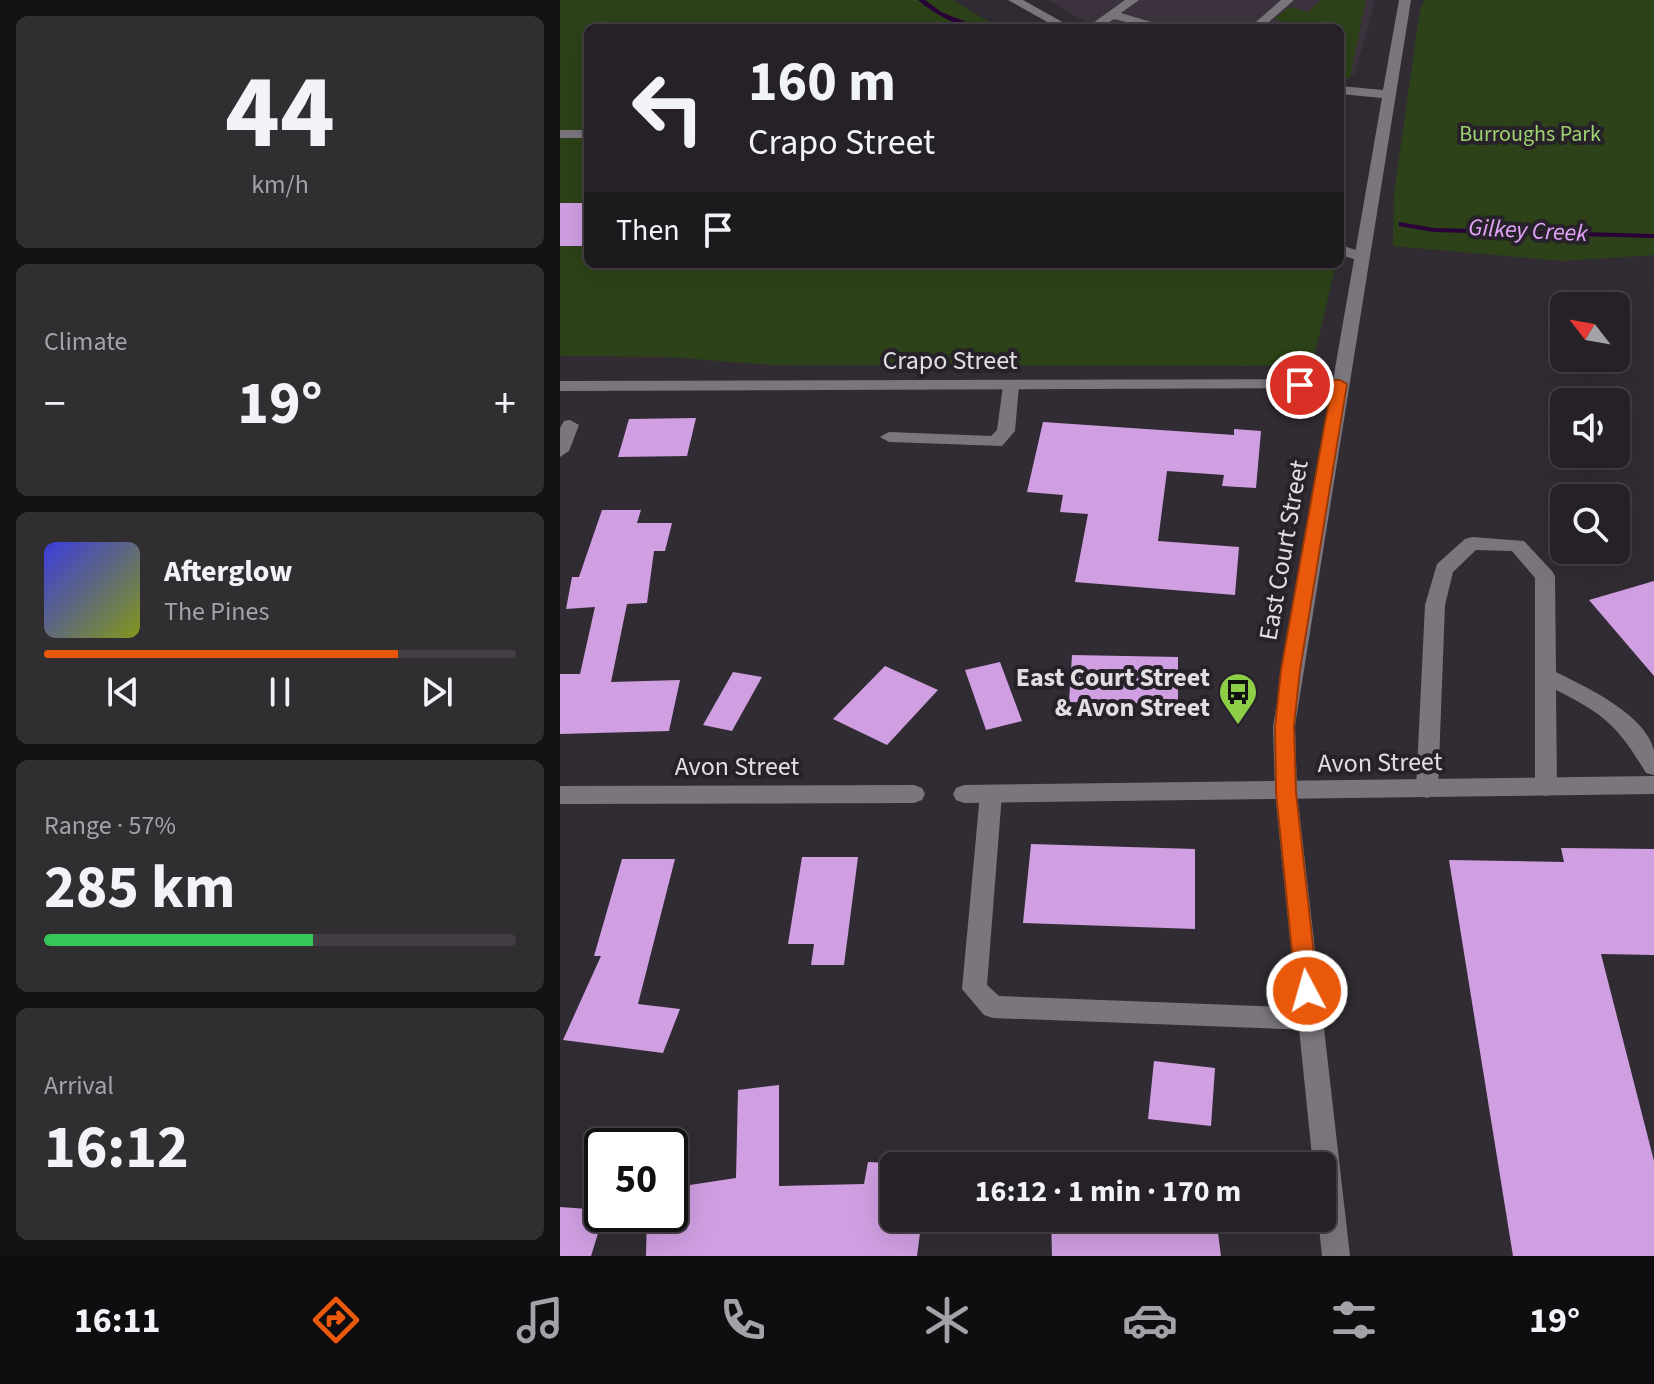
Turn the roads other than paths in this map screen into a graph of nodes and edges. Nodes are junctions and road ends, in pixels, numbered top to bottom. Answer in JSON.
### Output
{"nodes":[{"id":1,"x":1014,"y":0,"type":"edge"},
{"id":2,"x":1133,"y":0,"type":"edge"},
{"id":3,"x":1288,"y":0,"type":"edge"},
{"id":4,"x":1405,"y":0,"type":"edge"},
{"id":5,"x":1113,"y":15,"type":"junction"},
{"id":6,"x":1059,"y":24,"type":"edge"},
{"id":7,"x":1098,"y":24,"type":"edge"},
{"id":8,"x":1149,"y":24,"type":"edge"},
{"id":9,"x":1260,"y":24,"type":"edge"},
{"id":10,"x":1344,"y":90,"type":"edge"},
{"id":11,"x":1389,"y":95,"type":"junction"},
{"id":12,"x":560,"y":134,"type":"edge"},
{"id":13,"x":584,"y":134,"type":"edge"},
{"id":14,"x":1344,"y":251,"type":"edge"},
{"id":15,"x":1361,"y":256,"type":"junction"},
{"id":16,"x":1340,"y":384,"type":"junction"},
{"id":17,"x":560,"y":386,"type":"edge"},
{"id":18,"x":1011,"y":386,"type":"junction"},
{"id":19,"x":570,"y":425,"type":"dead end"},
{"id":20,"x":889,"y":437,"type":"dead end"},
{"id":21,"x":560,"y":451,"type":"edge"},
{"id":22,"x":1545,"y":676,"type":"junction"},
{"id":23,"x":1654,"y":767,"type":"edge"},
{"id":24,"x":1654,"y":785,"type":"edge"},
{"id":25,"x":1546,"y":787,"type":"junction"},
{"id":26,"x":1427,"y":789,"type":"junction"},
{"id":27,"x":1286,"y":792,"type":"junction"},
{"id":28,"x":914,"y":794,"type":"dead end"},
{"id":29,"x":964,"y":794,"type":"dead end"},
{"id":30,"x":991,"y":794,"type":"junction"},
{"id":31,"x":560,"y":795,"type":"edge"},
{"id":32,"x":1310,"y":1019,"type":"junction"},
{"id":33,"x":1336,"y":1256,"type":"edge"}],
"edges":[{"from":1,"to":6,"type":"street"},
{"from":2,"to":5,"type":"street"},
{"from":3,"to":9,"type":"street"},
{"from":4,"to":11,"type":"street","name":"East Court Street"},
{"from":5,"to":7,"type":"street"},
{"from":5,"to":8,"type":"street"},
{"from":10,"to":11,"type":"street"},
{"from":11,"to":15,"type":"street","name":"East Court Street"},
{"from":12,"to":13,"type":"street"},
{"from":14,"to":15,"type":"street"},
{"from":15,"to":16,"type":"street","name":"East Court Street"},
{"from":16,"to":18,"type":"street","name":"Crapo Street"},
{"from":16,"to":27,"type":"street","name":"East Court Street"},
{"from":17,"to":18,"type":"street","name":"Crapo Street"},
{"from":18,"to":20,"type":"street"},
{"from":19,"to":21,"type":"street"},
{"from":22,"to":23,"type":"street"},
{"from":22,"to":25,"type":"street"},
{"from":22,"to":26,"type":"street"},
{"from":24,"to":25,"type":"street","name":"Avon Street"},
{"from":25,"to":26,"type":"street","name":"Avon Street"},
{"from":26,"to":27,"type":"street","name":"Avon Street"},
{"from":27,"to":30,"type":"street","name":"Avon Street"},
{"from":27,"to":32,"type":"street","name":"East Court Street"},
{"from":28,"to":31,"type":"street","name":"Avon Street"},
{"from":29,"to":30,"type":"street","name":"Avon Street"},
{"from":30,"to":32,"type":"street"},
{"from":32,"to":33,"type":"street","name":"East Court Street"}]}
